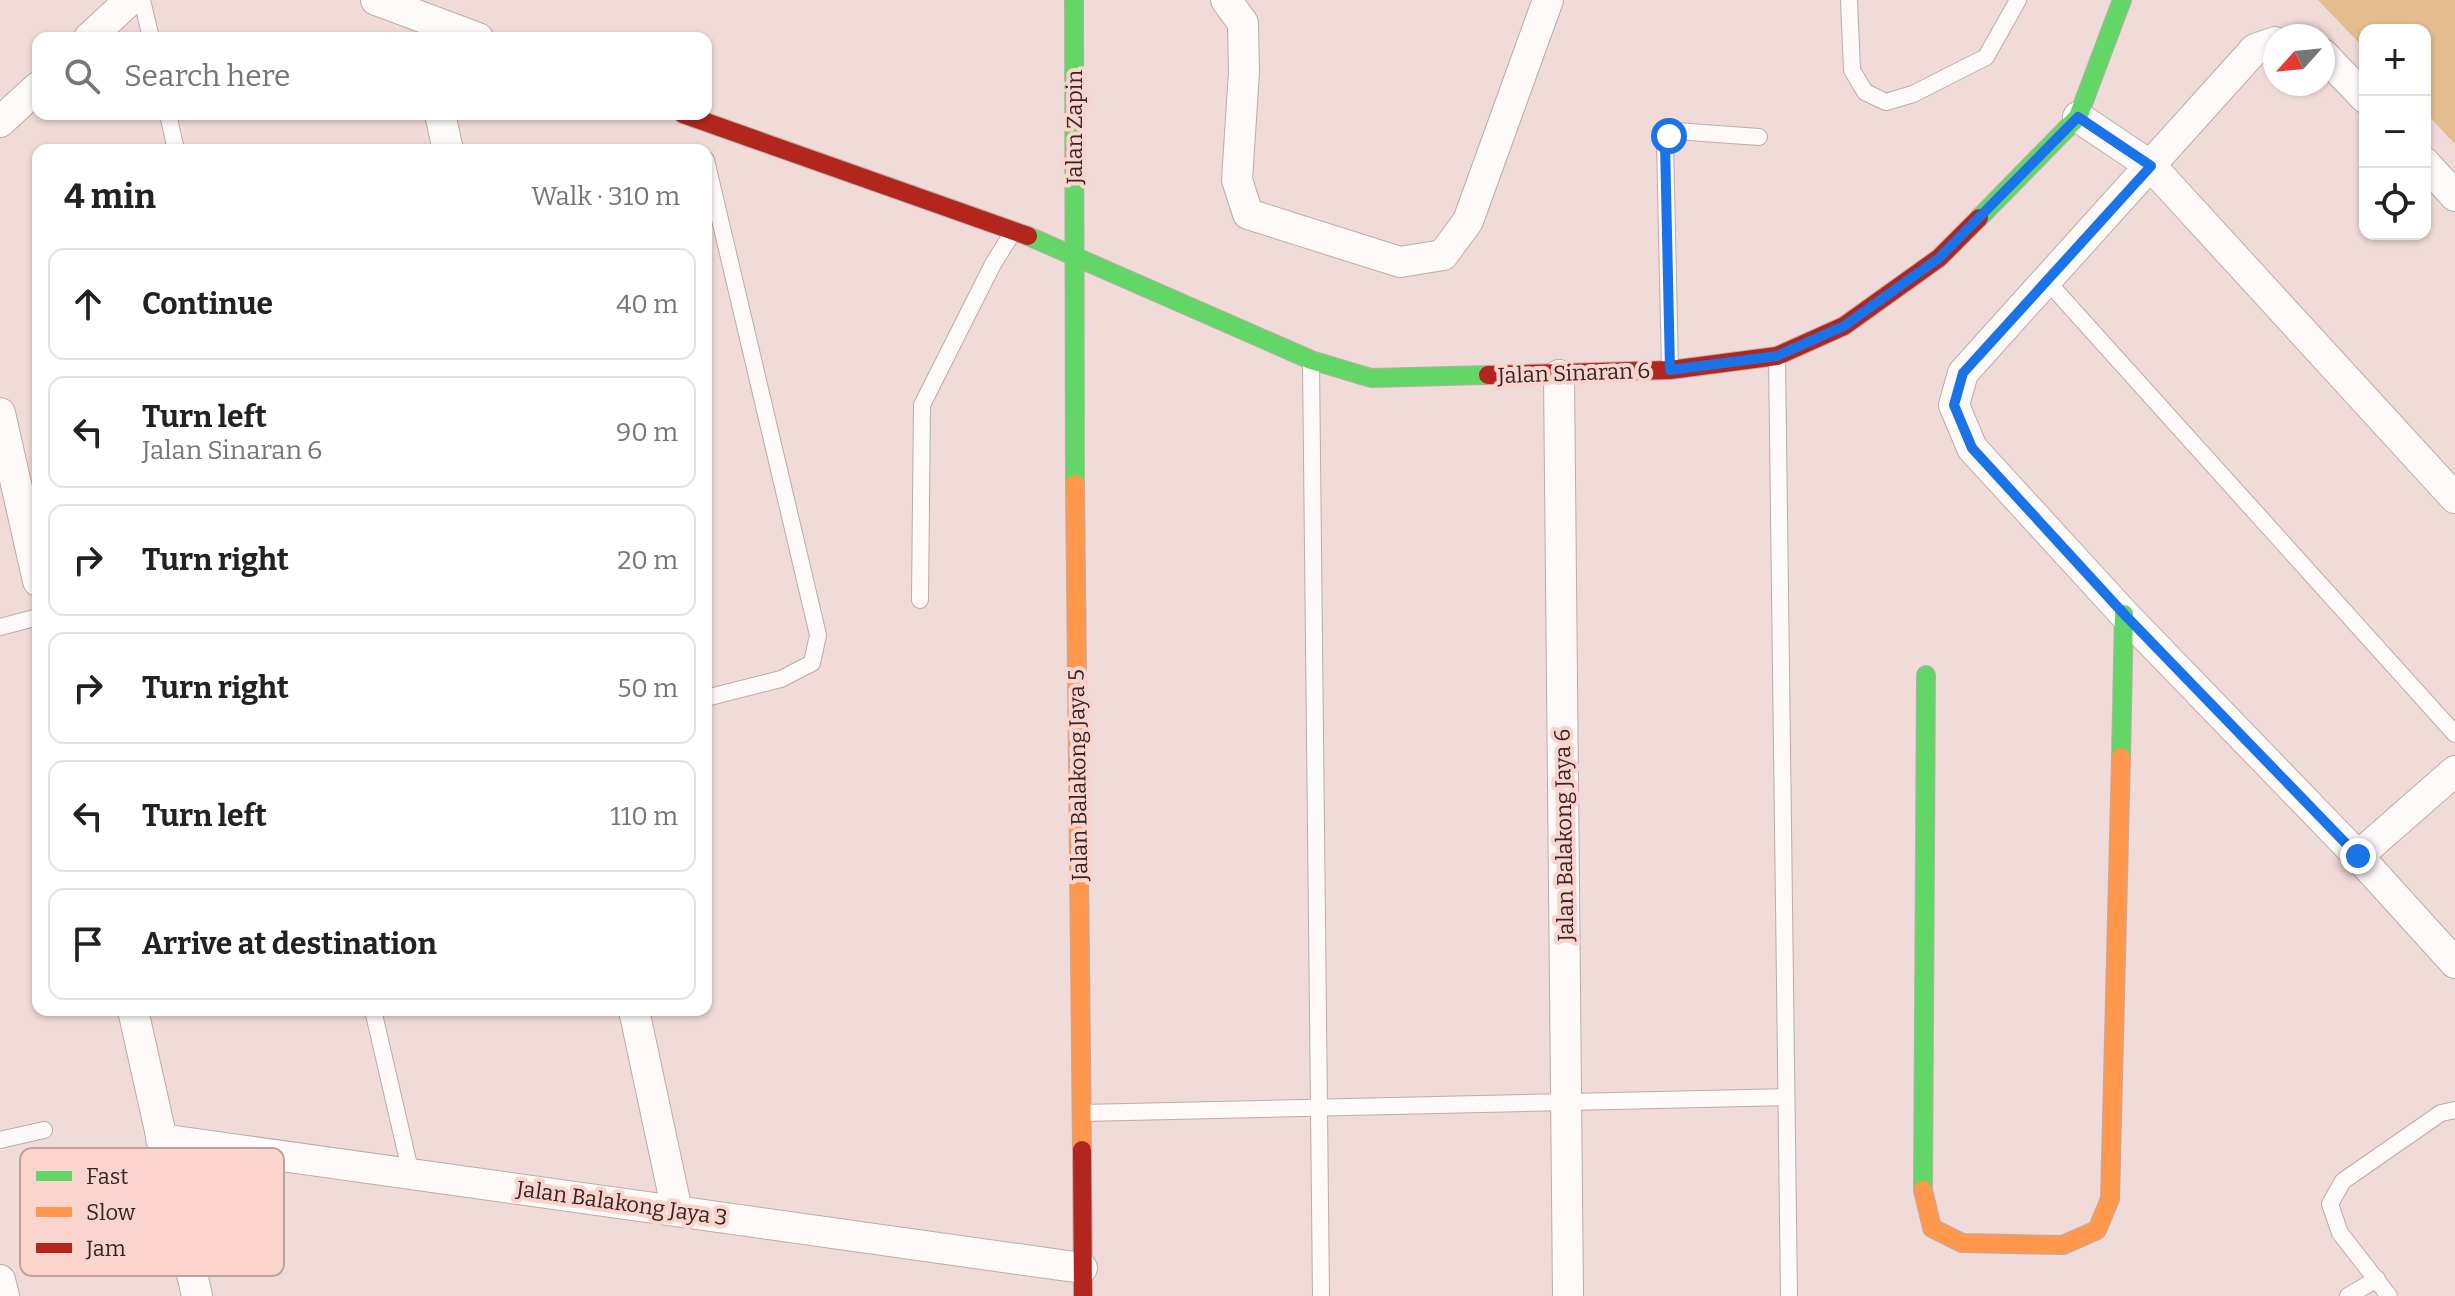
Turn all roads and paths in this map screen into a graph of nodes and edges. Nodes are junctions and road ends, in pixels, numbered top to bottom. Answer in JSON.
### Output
{"nodes":[{"id":1,"x":130,"y":0,"type":"edge"},
{"id":2,"x":142,"y":0,"type":"edge"},
{"id":3,"x":1074,"y":0,"type":"edge"},
{"id":4,"x":1226,"y":0,"type":"edge"},
{"id":5,"x":1548,"y":0,"type":"edge"},
{"id":6,"x":1849,"y":0,"type":"edge"},
{"id":7,"x":2018,"y":0,"type":"edge"},
{"id":8,"x":2122,"y":0,"type":"edge"},
{"id":9,"x":380,"y":1,"type":"edge"},
{"id":10,"x":422,"y":27,"type":"edge"},
{"id":11,"x":95,"y":32,"type":"edge"},
{"id":12,"x":150,"y":32,"type":"edge"},
{"id":13,"x":447,"y":32,"type":"edge"},
{"id":14,"x":2263,"y":46,"type":"edge"},
{"id":15,"x":2335,"y":66,"type":"edge"},
{"id":16,"x":32,"y":93,"type":"edge"},
{"id":17,"x":2363,"y":96,"type":"edge"},
{"id":18,"x":2078,"y":117,"type":"junction"},
{"id":19,"x":169,"y":120,"type":"edge"},
{"id":20,"x":441,"y":120,"type":"edge"},
{"id":21,"x":0,"y":122,"type":"edge"},
{"id":22,"x":693,"y":123,"type":"edge"},
{"id":23,"x":1759,"y":137,"type":"dead end"},
{"id":24,"x":175,"y":144,"type":"edge"},
{"id":25,"x":447,"y":144,"type":"edge"},
{"id":26,"x":2151,"y":166,"type":"junction"},
{"id":27,"x":2430,"y":168,"type":"edge"},
{"id":28,"x":712,"y":185,"type":"edge"},
{"id":29,"x":2455,"y":196,"type":"edge"},
{"id":30,"x":1014,"y":230,"type":"junction"},
{"id":31,"x":1073,"y":254,"type":"junction"},
{"id":32,"x":2047,"y":281,"type":"junction"},
{"id":33,"x":1777,"y":356,"type":"junction"},
{"id":34,"x":1311,"y":360,"type":"junction"},
{"id":35,"x":1670,"y":370,"type":"junction"},
{"id":36,"x":1559,"y":375,"type":"junction"},
{"id":37,"x":0,"y":413,"type":"edge"},
{"id":38,"x":2455,"y":498,"type":"edge"},
{"id":39,"x":32,"y":554,"type":"edge"},
{"id":40,"x":920,"y":600,"type":"dead end"},
{"id":41,"x":2124,"y":614,"type":"junction"},
{"id":42,"x":32,"y":619,"type":"edge"},
{"id":43,"x":0,"y":627,"type":"edge"},
{"id":44,"x":1926,"y":675,"type":"dead end"},
{"id":45,"x":712,"y":696,"type":"edge"},
{"id":46,"x":2455,"y":734,"type":"edge"},
{"id":47,"x":2455,"y":771,"type":"edge"},
{"id":48,"x":2358,"y":856,"type":"junction"},
{"id":49,"x":2455,"y":963,"type":"edge"},
{"id":50,"x":134,"y":1016,"type":"edge"},
{"id":51,"x":374,"y":1016,"type":"edge"},
{"id":52,"x":635,"y":1016,"type":"edge"},
{"id":53,"x":1786,"y":1097,"type":"junction"},
{"id":54,"x":1566,"y":1102,"type":"junction"},
{"id":55,"x":1319,"y":1108,"type":"junction"},
{"id":56,"x":2455,"y":1110,"type":"edge"},
{"id":57,"x":1081,"y":1113,"type":"junction"},
{"id":58,"x":44,"y":1130,"type":"dead end"},
{"id":59,"x":161,"y":1139,"type":"junction"},
{"id":60,"x":0,"y":1140,"type":"edge"},
{"id":61,"x":163,"y":1148,"type":"edge"},
{"id":62,"x":225,"y":1148,"type":"edge"},
{"id":63,"x":284,"y":1156,"type":"edge"},
{"id":64,"x":411,"y":1174,"type":"junction"},
{"id":65,"x":677,"y":1211,"type":"junction"},
{"id":66,"x":192,"y":1276,"type":"edge"},
{"id":67,"x":2377,"y":1279,"type":"junction"},
{"id":68,"x":0,"y":1280,"type":"edge"},
{"id":69,"x":1083,"y":1282,"type":"edge"},
{"id":70,"x":4,"y":1296,"type":"edge"},
{"id":71,"x":197,"y":1296,"type":"edge"},
{"id":72,"x":1321,"y":1296,"type":"edge"},
{"id":73,"x":1568,"y":1296,"type":"edge"},
{"id":74,"x":1789,"y":1296,"type":"edge"},
{"id":75,"x":2348,"y":1296,"type":"edge"},
{"id":76,"x":2389,"y":1296,"type":"edge"}],
"edges":[{"from":1,"to":11,"type":"street"},
{"from":2,"to":12,"type":"lane"},
{"from":3,"to":31,"type":"street","name":"Jalan Zapin"},
{"from":4,"to":5,"type":"street"},
{"from":6,"to":7,"type":"lane"},
{"from":8,"to":18,"type":"street","name":"Jalan Sinaran 6"},
{"from":9,"to":10,"type":"street"},
{"from":10,"to":13,"type":"street"},
{"from":14,"to":26,"type":"street"},
{"from":15,"to":17,"type":"street"},
{"from":16,"to":21,"type":"street"},
{"from":18,"to":26,"type":"street"},
{"from":18,"to":33,"type":"street","name":"Jalan Sinaran 6"},
{"from":19,"to":24,"type":"lane"},
{"from":20,"to":25,"type":"street"},
{"from":22,"to":30,"type":"street","name":"Jalan Sinaran 6"},
{"from":23,"to":35,"type":"lane"},
{"from":26,"to":32,"type":"street"},
{"from":26,"to":38,"type":"street"},
{"from":27,"to":29,"type":"street"},
{"from":28,"to":45,"type":"lane"},
{"from":30,"to":31,"type":"street","name":"Jalan Sinaran 6"},
{"from":30,"to":40,"type":"lane"},
{"from":31,"to":34,"type":"street","name":"Jalan Sinaran 6"},
{"from":31,"to":57,"type":"street","name":"Jalan Balakong Jaya 5"},
{"from":32,"to":41,"type":"street"},
{"from":32,"to":46,"type":"lane"},
{"from":33,"to":35,"type":"street","name":"Jalan Sinaran 6"},
{"from":33,"to":53,"type":"lane"},
{"from":34,"to":36,"type":"street","name":"Jalan Sinaran 6"},
{"from":34,"to":55,"type":"lane"},
{"from":35,"to":36,"type":"street","name":"Jalan Sinaran 6"},
{"from":36,"to":54,"type":"street","name":"Jalan Balakong Jaya 6"},
{"from":37,"to":39,"type":"street"},
{"from":41,"to":44,"type":"street"},
{"from":41,"to":48,"type":"street"},
{"from":42,"to":43,"type":"lane"},
{"from":47,"to":48,"type":"street"},
{"from":48,"to":49,"type":"street"},
{"from":50,"to":59,"type":"street"},
{"from":51,"to":64,"type":"lane"},
{"from":52,"to":65,"type":"street"},
{"from":53,"to":54,"type":"lane"},
{"from":53,"to":74,"type":"lane"},
{"from":54,"to":55,"type":"lane"},
{"from":54,"to":73,"type":"street","name":"Jalan Balakong Jaya 6"},
{"from":55,"to":57,"type":"lane"},
{"from":55,"to":72,"type":"lane"},
{"from":56,"to":67,"type":"lane"},
{"from":57,"to":69,"type":"street","name":"Jalan Balakong Jaya 5"},
{"from":58,"to":60,"type":"lane"},
{"from":59,"to":61,"type":"street"},
{"from":59,"to":62,"type":"street","name":"Jalan Balakong Jaya 3"},
{"from":63,"to":64,"type":"street","name":"Jalan Balakong Jaya 3"},
{"from":64,"to":65,"type":"street","name":"Jalan Balakong Jaya 3"},
{"from":65,"to":69,"type":"street","name":"Jalan Balakong Jaya 3"},
{"from":66,"to":71,"type":"street"},
{"from":67,"to":75,"type":"lane"},
{"from":67,"to":76,"type":"lane"},
{"from":68,"to":70,"type":"street"}]}
